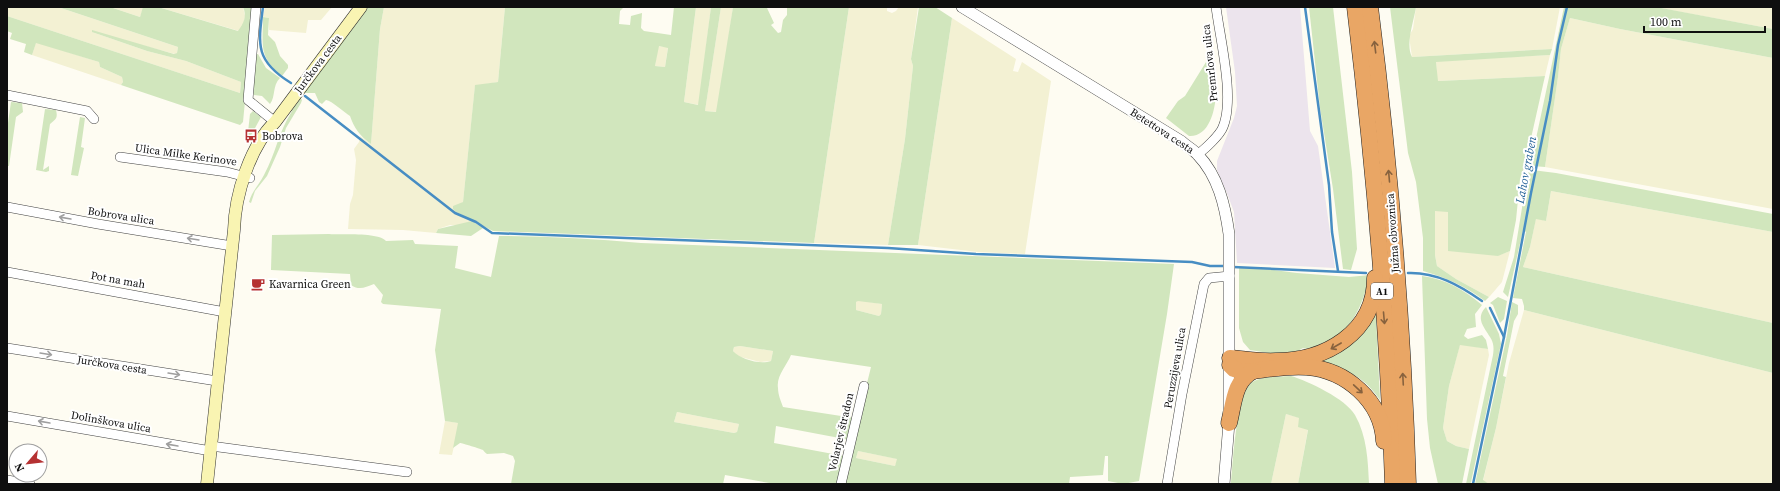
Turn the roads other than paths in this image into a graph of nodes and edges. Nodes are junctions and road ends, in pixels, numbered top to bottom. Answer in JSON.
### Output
{"nodes":[{"id":1,"x":256,"y":7,"type":"edge"},
{"id":2,"x":361,"y":7,"type":"edge"},
{"id":3,"x":962,"y":7,"type":"edge"},
{"id":4,"x":1216,"y":7,"type":"edge"},
{"id":5,"x":1355,"y":7,"type":"edge"},
{"id":6,"x":1370,"y":7,"type":"edge"},
{"id":7,"x":7,"y":95,"type":"edge"},
{"id":8,"x":1366,"y":97,"type":"junction"},
{"id":9,"x":94,"y":119,"type":"dead end"},
{"id":10,"x":275,"y":122,"type":"junction"},
{"id":11,"x":1198,"y":154,"type":"junction"},
{"id":12,"x":120,"y":157,"type":"dead end"},
{"id":13,"x":247,"y":177,"type":"junction"},
{"id":14,"x":7,"y":207,"type":"edge"},
{"id":15,"x":232,"y":246,"type":"junction"},
{"id":16,"x":1229,"y":270,"type":"junction"},
{"id":17,"x":7,"y":272,"type":"edge"},
{"id":18,"x":225,"y":312,"type":"junction"},
{"id":19,"x":7,"y":348,"type":"edge"},
{"id":20,"x":1230,"y":362,"type":"junction"},
{"id":21,"x":1254,"y":371,"type":"junction"},
{"id":22,"x":218,"y":381,"type":"junction"},
{"id":23,"x":864,"y":386,"type":"dead end"},
{"id":24,"x":7,"y":416,"type":"edge"},
{"id":25,"x":1406,"y":418,"type":"junction"},
{"id":26,"x":1229,"y":423,"type":"junction"},
{"id":27,"x":211,"y":448,"type":"junction"},
{"id":28,"x":407,"y":472,"type":"dead end"},
{"id":29,"x":7,"y":480,"type":"edge"},
{"id":30,"x":30,"y":484,"type":"edge"},
{"id":31,"x":207,"y":484,"type":"edge"},
{"id":32,"x":840,"y":484,"type":"edge"},
{"id":33,"x":1167,"y":484,"type":"edge"},
{"id":34,"x":1224,"y":484,"type":"edge"},
{"id":35,"x":1388,"y":484,"type":"edge"},
{"id":36,"x":1393,"y":484,"type":"edge"},
{"id":37,"x":1408,"y":484,"type":"edge"},
{"id":38,"x":1416,"y":484,"type":"edge"}],
"edges":[{"from":1,"to":10,"type":"street"},
{"from":2,"to":10,"type":"main road","name":"Jurčkova cesta"},
{"from":3,"to":11,"type":"street","name":"Betettova cesta"},
{"from":4,"to":11,"type":"street","name":"Premrlova ulica"},
{"from":5,"to":8,"type":"highway","name":"Južna obvoznica","number":"A1"},
{"from":25,"to":6,"type":"highway","name":"Južna obvoznica","number":"A1","one_way":true},
{"from":7,"to":9,"type":"street"},
{"from":8,"to":20,"type":"highway","one_way":true},
{"from":8,"to":36,"type":"highway","name":"Južna obvoznica","number":"A1","one_way":true},
{"from":10,"to":13,"type":"main road","name":"Jurčkova cesta"},
{"from":11,"to":16,"type":"street","name":"Betettova cesta"},
{"from":12,"to":13,"type":"street","name":"Ulica Milke Kerinove"},
{"from":13,"to":15,"type":"main road","name":"Jurčkova cesta"},
{"from":15,"to":14,"type":"street","name":"Bobrova ulica","one_way":true},
{"from":15,"to":18,"type":"main road","name":"Jurčkova cesta"},
{"from":16,"to":20,"type":"street","name":"Betettova cesta"},
{"from":16,"to":33,"type":"street","name":"Peruzzijeva ulica"},
{"from":17,"to":18,"type":"street","name":"Pot na mah"},
{"from":18,"to":22,"type":"main road","name":"Jurčkova cesta"},
{"from":19,"to":22,"type":"street","name":"Jurčkova cesta","one_way":true},
{"from":20,"to":21,"type":"highway"},
{"from":20,"to":26,"type":"street","name":"Betettova cesta"},
{"from":21,"to":26,"type":"highway"},
{"from":21,"to":35,"type":"highway","one_way":true},
{"from":22,"to":27,"type":"main road","name":"Jurčkova cesta"},
{"from":23,"to":32,"type":"street","name":"Volarjev štradon"},
{"from":27,"to":24,"type":"street","name":"Dolinškova ulica","one_way":true},
{"from":25,"to":37,"type":"highway","name":"Južna obvoznica","number":"A1"},
{"from":25,"to":38,"type":"highway"},
{"from":26,"to":34,"type":"street","name":"Betettova cesta"},
{"from":27,"to":28,"type":"street"},
{"from":27,"to":31,"type":"main road","name":"Jurčkova cesta"},
{"from":29,"to":30,"type":"street"}]}
